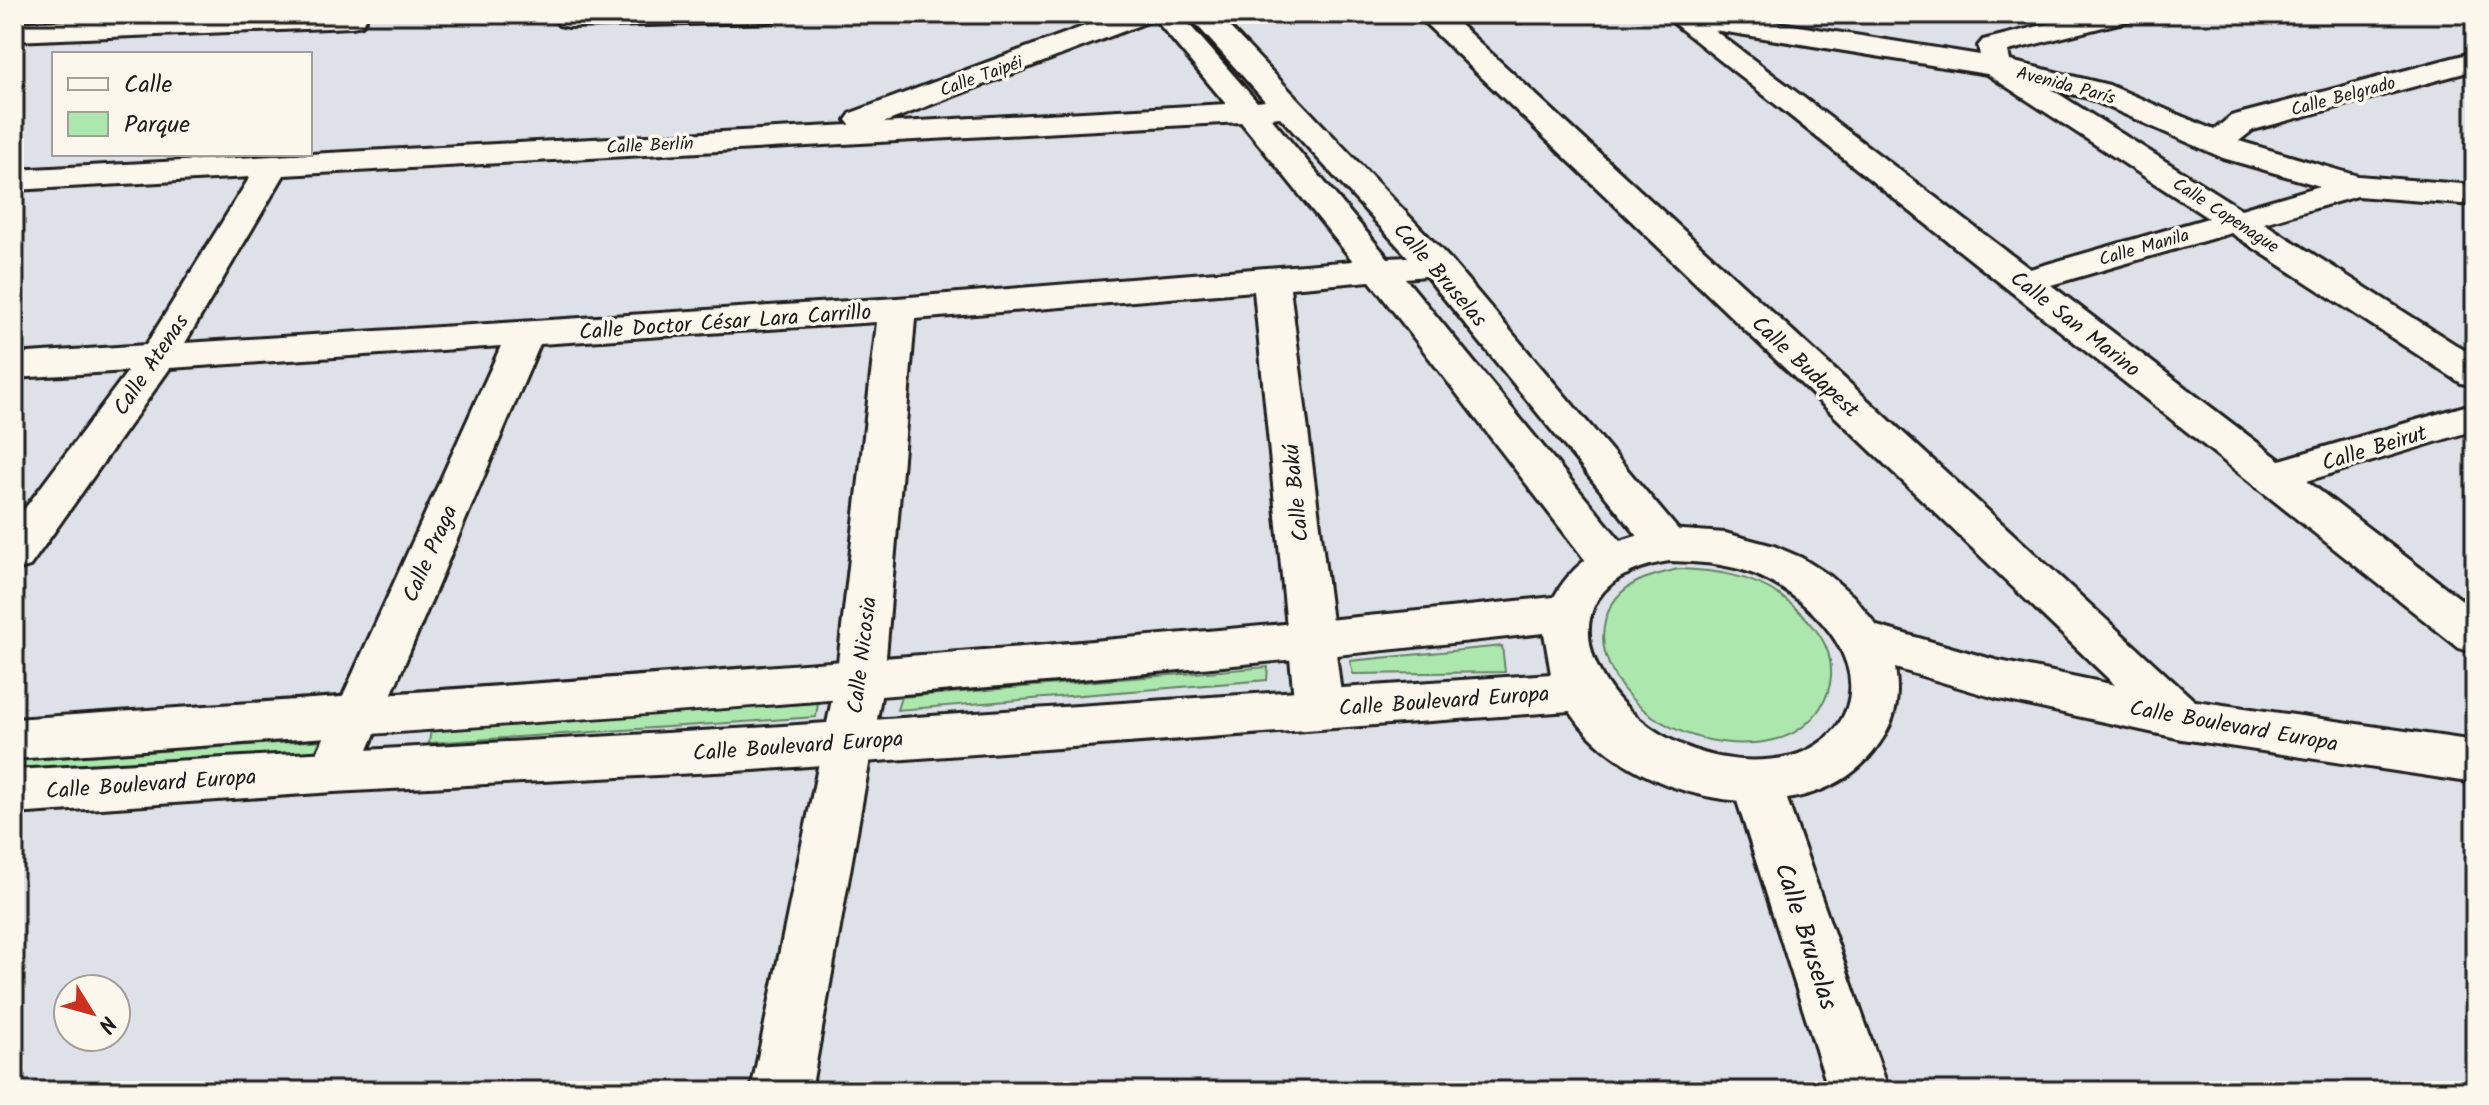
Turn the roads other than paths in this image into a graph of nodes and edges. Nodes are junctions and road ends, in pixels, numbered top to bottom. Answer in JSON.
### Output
{"nodes":[{"id":1,"x":564,"y":14,"type":"edge"},
{"id":2,"x":765,"y":14,"type":"edge"},
{"id":3,"x":1143,"y":14,"type":"edge"},
{"id":4,"x":1165,"y":14,"type":"edge"},
{"id":5,"x":1200,"y":14,"type":"edge"},
{"id":6,"x":1428,"y":14,"type":"edge"},
{"id":7,"x":1519,"y":14,"type":"edge"},
{"id":8,"x":1645,"y":14,"type":"edge"},
{"id":9,"x":1676,"y":14,"type":"edge"},
{"id":10,"x":1789,"y":14,"type":"edge"},
{"id":11,"x":2121,"y":14,"type":"edge"},
{"id":12,"x":352,"y":19,"type":"dead end"},
{"id":13,"x":14,"y":32,"type":"edge"},
{"id":14,"x":1995,"y":57,"type":"junction"},
{"id":15,"x":2475,"y":61,"type":"edge"},
{"id":16,"x":2152,"y":83,"type":"dead end"},
{"id":17,"x":1287,"y":107,"type":"junction"},
{"id":18,"x":2211,"y":110,"type":"dead end"},
{"id":19,"x":1250,"y":112,"type":"junction"},
{"id":20,"x":2242,"y":123,"type":"junction"},
{"id":21,"x":819,"y":136,"type":"junction"},
{"id":22,"x":2297,"y":139,"type":"dead end"},
{"id":23,"x":2217,"y":144,"type":"junction"},
{"id":24,"x":274,"y":165,"type":"junction"},
{"id":25,"x":2432,"y":165,"type":"junction"},
{"id":26,"x":2475,"y":168,"type":"edge"},
{"id":27,"x":2364,"y":172,"type":"junction"},
{"id":28,"x":14,"y":180,"type":"edge"},
{"id":29,"x":2475,"y":188,"type":"edge"},
{"id":30,"x":1368,"y":193,"type":"junction"},
{"id":31,"x":2475,"y":195,"type":"edge"},
{"id":32,"x":1325,"y":203,"type":"junction"},
{"id":33,"x":2235,"y":220,"type":"junction"},
{"id":34,"x":1435,"y":265,"type":"junction"},
{"id":35,"x":1379,"y":268,"type":"junction"},
{"id":36,"x":1271,"y":277,"type":"junction"},
{"id":37,"x":2024,"y":282,"type":"junction"},
{"id":38,"x":897,"y":309,"type":"junction"},
{"id":39,"x":525,"y":335,"type":"junction"},
{"id":40,"x":158,"y":357,"type":"junction"},
{"id":41,"x":14,"y":366,"type":"edge"},
{"id":42,"x":2475,"y":374,"type":"edge"},
{"id":43,"x":2475,"y":416,"type":"edge"},
{"id":44,"x":2273,"y":477,"type":"junction"},
{"id":45,"x":1669,"y":545,"type":"junction"},
{"id":46,"x":14,"y":555,"type":"edge"},
{"id":47,"x":1612,"y":562,"type":"junction"},
{"id":48,"x":1568,"y":613,"type":"junction"},
{"id":49,"x":2475,"y":635,"type":"edge"},
{"id":50,"x":1311,"y":641,"type":"junction"},
{"id":51,"x":1869,"y":660,"type":"junction"},
{"id":52,"x":860,"y":680,"type":"junction"},
{"id":53,"x":1581,"y":691,"type":"junction"},
{"id":54,"x":1319,"y":709,"type":"junction"},
{"id":55,"x":358,"y":713,"type":"junction"},
{"id":56,"x":2182,"y":719,"type":"junction"},
{"id":57,"x":14,"y":739,"type":"edge"},
{"id":58,"x":849,"y":742,"type":"junction"},
{"id":59,"x":2475,"y":762,"type":"edge"},
{"id":60,"x":334,"y":771,"type":"junction"},
{"id":61,"x":1756,"y":782,"type":"junction"},
{"id":62,"x":14,"y":792,"type":"edge"},
{"id":63,"x":781,"y":1091,"type":"edge"},
{"id":64,"x":1859,"y":1091,"type":"edge"}],
"edges":[{"from":1,"to":2,"type":"street"},
{"from":3,"to":21,"type":"street","name":"Calle Taipéi"},
{"from":4,"to":19,"type":"street","name":"Calle Bruselas"},
{"from":5,"to":17,"type":"street","name":"Calle Bruselas"},
{"from":6,"to":7,"type":"street"},
{"from":6,"to":56,"type":"street","name":"Calle Budapest"},
{"from":8,"to":9,"type":"street","name":"Avenida París"},
{"from":9,"to":14,"type":"street","name":"Avenida París"},
{"from":9,"to":37,"type":"street","name":"Calle San Marino"},
{"from":10,"to":14,"type":"street","name":"Avenida París"},
{"from":11,"to":14,"type":"street"},
{"from":12,"to":13,"type":"street"},
{"from":14,"to":16,"type":"street","name":"Avenida París"},
{"from":14,"to":23,"type":"street","name":"Avenida París"},
{"from":14,"to":33,"type":"street","name":"Calle Copenague"},
{"from":15,"to":20,"type":"street","name":"Calle Belgrado"},
{"from":17,"to":19,"type":"street","name":"Calle Berlín"},
{"from":17,"to":30,"type":"street","name":"Calle Bruselas"},
{"from":18,"to":20,"type":"street"},
{"from":19,"to":21,"type":"street","name":"Calle Berlín"},
{"from":19,"to":32,"type":"street","name":"Calle Bruselas"},
{"from":20,"to":22,"type":"street"},
{"from":20,"to":23,"type":"street","name":"Calle Belgrado"},
{"from":21,"to":24,"type":"street","name":"Calle Berlín"},
{"from":23,"to":27,"type":"street","name":"Avenida París"},
{"from":24,"to":28,"type":"street","name":"Calle Berlín"},
{"from":24,"to":40,"type":"street","name":"Calle Atenas"},
{"from":25,"to":26,"type":"street","name":"Avenida París"},
{"from":25,"to":27,"type":"street","name":"Avenida París"},
{"from":25,"to":29,"type":"street"},
{"from":27,"to":31,"type":"street","name":"Avenida París"},
{"from":27,"to":33,"type":"street","name":"Calle Manila"},
{"from":30,"to":32,"type":"street"},
{"from":30,"to":34,"type":"street","name":"Calle Bruselas"},
{"from":32,"to":35,"type":"street","name":"Calle Bruselas"},
{"from":33,"to":37,"type":"street","name":"Calle Manila"},
{"from":33,"to":42,"type":"street","name":"Calle Copenague"},
{"from":34,"to":35,"type":"street","name":"Calle Doctor César Lara Carrillo"},
{"from":34,"to":45,"type":"street","name":"Calle Bruselas"},
{"from":35,"to":36,"type":"street","name":"Calle Doctor César Lara Carrillo"},
{"from":35,"to":47,"type":"street","name":"Calle Bruselas"},
{"from":36,"to":38,"type":"street","name":"Calle Doctor César Lara Carrillo"},
{"from":36,"to":50,"type":"street","name":"Calle Bakú"},
{"from":37,"to":44,"type":"street","name":"Calle San Marino"},
{"from":38,"to":39,"type":"street","name":"Calle Doctor César Lara Carrillo"},
{"from":38,"to":52,"type":"street","name":"Calle Nicosia"},
{"from":39,"to":40,"type":"street","name":"Calle Doctor César Lara Carrillo"},
{"from":39,"to":55,"type":"street","name":"Calle Praga"},
{"from":40,"to":41,"type":"street","name":"Calle Doctor César Lara Carrillo"},
{"from":40,"to":46,"type":"street","name":"Calle Atenas"},
{"from":43,"to":44,"type":"street","name":"Calle Beirut"},
{"from":44,"to":49,"type":"street","name":"Calle San Marino"},
{"from":45,"to":47,"type":"street"},
{"from":45,"to":51,"type":"street"},
{"from":47,"to":48,"type":"street"},
{"from":48,"to":50,"type":"street"},
{"from":48,"to":53,"type":"street"},
{"from":50,"to":52,"type":"street"},
{"from":50,"to":54,"type":"street","name":"Calle Bakú"},
{"from":51,"to":56,"type":"street","name":"Calle Boulevard Europa"},
{"from":51,"to":61,"type":"street"},
{"from":52,"to":55,"type":"street"},
{"from":52,"to":58,"type":"street","name":"Calle Nicosia"},
{"from":53,"to":54,"type":"street","name":"Calle Boulevard Europa"},
{"from":53,"to":61,"type":"street"},
{"from":54,"to":58,"type":"street","name":"Calle Boulevard Europa"},
{"from":55,"to":57,"type":"street"},
{"from":55,"to":60,"type":"street","name":"Calle Praga"},
{"from":56,"to":59,"type":"street","name":"Calle Boulevard Europa"},
{"from":58,"to":60,"type":"street","name":"Calle Boulevard Europa"},
{"from":58,"to":63,"type":"street","name":"Calle Nicosia"},
{"from":60,"to":62,"type":"street","name":"Calle Boulevard Europa"},
{"from":61,"to":64,"type":"street","name":"Calle Bruselas"}]}
